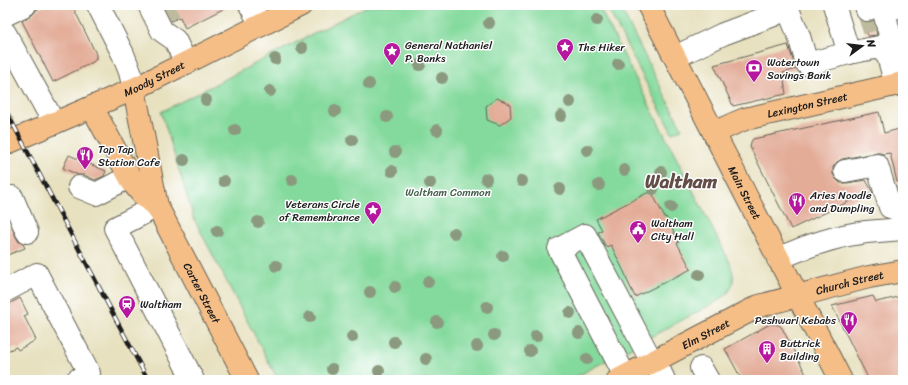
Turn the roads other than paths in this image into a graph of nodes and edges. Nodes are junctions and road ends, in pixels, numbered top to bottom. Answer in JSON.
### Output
{"nodes":[{"id":1,"x":25,"y":5,"type":"edge"},
{"id":2,"x":98,"y":5,"type":"edge"},
{"id":3,"x":250,"y":5,"type":"edge"},
{"id":4,"x":648,"y":5,"type":"edge"},
{"id":5,"x":834,"y":5,"type":"edge"},
{"id":6,"x":298,"y":6,"type":"edge"},
{"id":7,"x":789,"y":6,"type":"edge"},
{"id":8,"x":880,"y":7,"type":"edge"},
{"id":9,"x":5,"y":15,"type":"edge"},
{"id":10,"x":164,"y":16,"type":"tunnel mouth"},
{"id":11,"x":261,"y":25,"type":"junction"},
{"id":12,"x":5,"y":33,"type":"edge"},
{"id":13,"x":881,"y":47,"type":"junction"},
{"id":14,"x":849,"y":53,"type":"junction"},
{"id":15,"x":675,"y":57,"type":"junction"},
{"id":16,"x":186,"y":63,"type":"junction"},
{"id":17,"x":899,"y":84,"type":"edge"},
{"id":18,"x":134,"y":89,"type":"junction"},
{"id":19,"x":92,"y":107,"type":"junction"},
{"id":20,"x":54,"y":123,"type":"junction"},
{"id":21,"x":714,"y":133,"type":"junction"},
{"id":22,"x":5,"y":144,"type":"edge"},
{"id":23,"x":845,"y":171,"type":"dead end"},
{"id":24,"x":129,"y":177,"type":"junction"},
{"id":25,"x":79,"y":187,"type":"dead end"},
{"id":26,"x":5,"y":200,"type":"edge"},
{"id":27,"x":157,"y":206,"type":"junction"},
{"id":28,"x":903,"y":212,"type":"edge"},
{"id":29,"x":903,"y":229,"type":"edge"},
{"id":30,"x":27,"y":232,"type":"dead end"},
{"id":31,"x":778,"y":259,"type":"junction"},
{"id":32,"x":903,"y":270,"type":"edge"},
{"id":33,"x":5,"y":291,"type":"edge"},
{"id":34,"x":797,"y":296,"type":"junction"},
{"id":35,"x":653,"y":361,"type":"junction"},
{"id":36,"x":623,"y":378,"type":"edge"},
{"id":37,"x":77,"y":380,"type":"edge"},
{"id":38,"x":193,"y":380,"type":"edge"},
{"id":39,"x":247,"y":380,"type":"edge"},
{"id":40,"x":664,"y":380,"type":"edge"},
{"id":41,"x":841,"y":380,"type":"edge"}],
"edges":[{"from":1,"to":9,"type":"street"},
{"from":2,"to":18,"type":"street"},
{"from":3,"to":11,"type":"street"},
{"from":4,"to":15,"type":"main road","name":"Main Street"},
{"from":5,"to":14,"type":"street"},
{"from":6,"to":11,"type":"main road","name":"Moody Street"},
{"from":7,"to":14,"type":"street"},
{"from":7,"to":15,"type":"street"},
{"from":8,"to":13,"type":"street"},
{"from":10,"to":16,"type":"street"},
{"from":11,"to":16,"type":"main road","name":"Moody Street"},
{"from":12,"to":20,"type":"street"},
{"from":13,"to":14,"type":"street"},
{"from":13,"to":17,"type":"street"},
{"from":15,"to":21,"type":"main road","name":"Main Street"},
{"from":16,"to":18,"type":"main road","name":"Moody Street"},
{"from":17,"to":21,"type":"main road","name":"Lexington Street"},
{"from":18,"to":19,"type":"main road","name":"Moody Street"},
{"from":18,"to":27,"type":"main road","name":"Carter Street"},
{"from":19,"to":20,"type":"main road","name":"Moody Street"},
{"from":19,"to":24,"type":"main road","name":"Carter Street"},
{"from":20,"to":22,"type":"main road","name":"Moody Street"},
{"from":21,"to":31,"type":"main road","name":"Main Street"},
{"from":23,"to":28,"type":"street"},
{"from":24,"to":25,"type":"street"},
{"from":24,"to":27,"type":"main road","name":"Carter Street"},
{"from":26,"to":30,"type":"street"},
{"from":27,"to":38,"type":"street"},
{"from":27,"to":39,"type":"main road","name":"Carter Street"},
{"from":29,"to":31,"type":"street"},
{"from":31,"to":34,"type":"main road","name":"Main Street"},
{"from":32,"to":34,"type":"main road","name":"Church Street"},
{"from":33,"to":37,"type":"street"},
{"from":34,"to":35,"type":"main road","name":"Elm Street"},
{"from":34,"to":41,"type":"main road","name":"Main Street"},
{"from":35,"to":36,"type":"main road","name":"Elm Street"},
{"from":35,"to":36,"type":"street"},
{"from":35,"to":40,"type":"street"}]}
